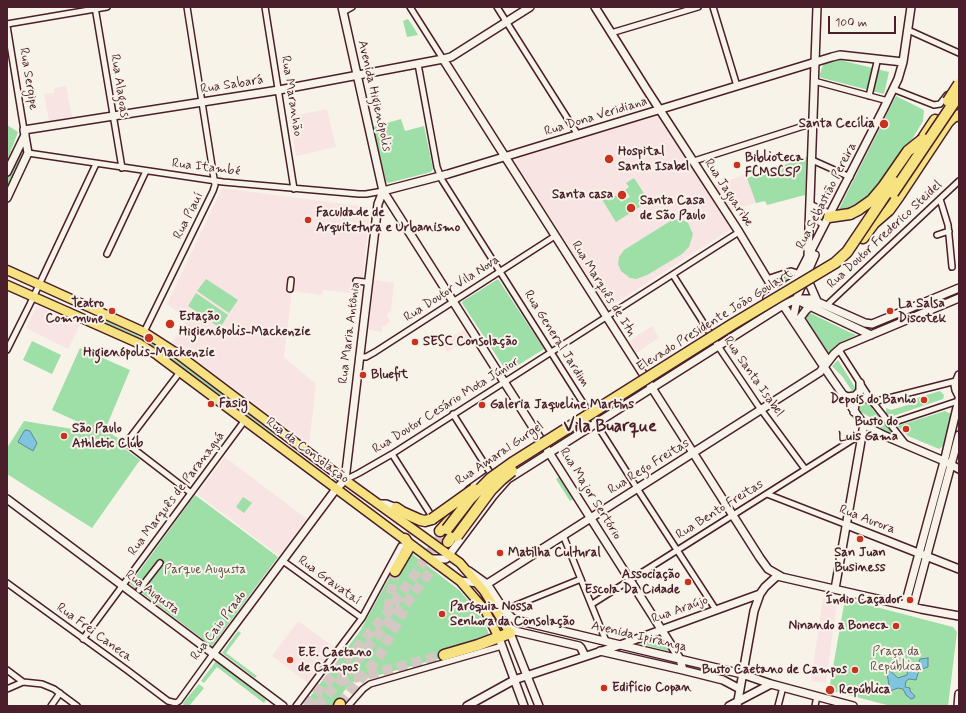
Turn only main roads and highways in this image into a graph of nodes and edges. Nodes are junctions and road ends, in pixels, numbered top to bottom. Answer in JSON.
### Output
{"nodes":[{"id":1,"x":959,"y":84,"type":"edge"},
{"id":2,"x":959,"y":95,"type":"edge"},
{"id":3,"x":957,"y":113,"type":"edge"},
{"id":4,"x":923,"y":139,"type":"junction"},
{"id":5,"x":827,"y":219,"type":"road end"},
{"id":6,"x":874,"y":223,"type":"junction"},
{"id":7,"x":7,"y":270,"type":"edge"},
{"id":8,"x":7,"y":285,"type":"edge"},
{"id":9,"x":516,"y":474,"type":"road end"},
{"id":10,"x":488,"y":477,"type":"junction"},
{"id":11,"x":396,"y":508,"type":"road end"},
{"id":12,"x":447,"y":537,"type":"junction"},
{"id":13,"x":403,"y":542,"type":"junction"},
{"id":14,"x":395,"y":571,"type":"tunnel mouth"},
{"id":15,"x":508,"y":629,"type":"joint"},
{"id":16,"x":500,"y":642,"type":"junction"},
{"id":17,"x":444,"y":655,"type":"tunnel mouth"}],
"edges":[{"from":1,"to":4,"type":"highway","name":"Elevado Presidente João Goulart","bridge":true},
{"from":2,"to":6,"type":"highway","name":"Elevado Presidente João Goulart","bridge":true},
{"from":3,"to":6,"type":"highway"},
{"from":4,"to":5,"type":"highway","bridge":true},
{"from":4,"to":10,"type":"highway","name":"Elevado Presidente João Goulart","bridge":true},
{"from":6,"to":12,"type":"highway","name":"Elevado Presidente João Goulart","bridge":true},
{"from":7,"to":15,"type":"main road","name":"Rua da Consolação"},
{"from":8,"to":13,"type":"main road","name":"Rua da Consolação"},
{"from":9,"to":12,"type":"highway"},
{"from":10,"to":11,"type":"highway","bridge":true},
{"from":10,"to":12,"type":"highway","name":"Elevado Presidente João Goulart","bridge":true},
{"from":13,"to":14,"type":"highway"},
{"from":13,"to":16,"type":"main road","name":"Rua da Consolação"},
{"from":15,"to":16,"type":"highway"},
{"from":16,"to":17,"type":"highway"}]}
